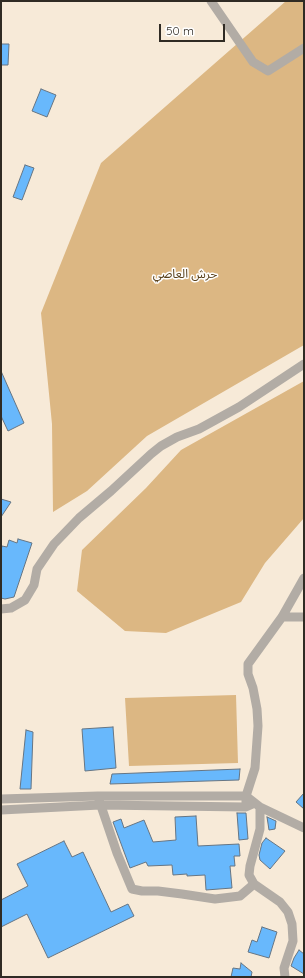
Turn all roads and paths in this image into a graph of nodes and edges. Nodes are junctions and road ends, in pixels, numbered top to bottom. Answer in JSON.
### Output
{"nodes":[{"id":1,"x":211,"y":1,"type":"edge"},
{"id":2,"x":304,"y":48,"type":"edge"},
{"id":3,"x":304,"y":364,"type":"edge"},
{"id":4,"x":304,"y":578,"type":"edge"},
{"id":5,"x":1,"y":609,"type":"edge"},
{"id":6,"x":282,"y":617,"type":"junction"},
{"id":7,"x":304,"y":617,"type":"edge"},
{"id":8,"x":180,"y":795,"type":"junction"},
{"id":9,"x":98,"y":796,"type":"junction"},
{"id":10,"x":246,"y":796,"type":"junction"},
{"id":11,"x":1,"y":799,"type":"edge"},
{"id":12,"x":257,"y":805,"type":"junction"},
{"id":13,"x":100,"y":806,"type":"junction"},
{"id":14,"x":181,"y":806,"type":"junction"},
{"id":15,"x":246,"y":807,"type":"junction"},
{"id":16,"x":1,"y":810,"type":"edge"},
{"id":17,"x":304,"y":828,"type":"edge"},
{"id":18,"x":254,"y":884,"type":"junction"},
{"id":19,"x":285,"y":977,"type":"edge"}],
"edges":[{"from":1,"to":2,"type":"street"},
{"from":3,"to":5,"type":"street"},
{"from":4,"to":6,"type":"street"},
{"from":6,"to":7,"type":"street"},
{"from":6,"to":10,"type":"street"},
{"from":8,"to":9,"type":"street"},
{"from":8,"to":10,"type":"street"},
{"from":8,"to":14,"type":"street"},
{"from":9,"to":11,"type":"street"},
{"from":9,"to":13,"type":"street"},
{"from":10,"to":12,"type":"street"},
{"from":10,"to":15,"type":"street"},
{"from":12,"to":15,"type":"street"},
{"from":12,"to":17,"type":"street"},
{"from":12,"to":18,"type":"street"},
{"from":13,"to":14,"type":"street"},
{"from":13,"to":16,"type":"street"},
{"from":13,"to":18,"type":"street"},
{"from":14,"to":15,"type":"street"},
{"from":18,"to":19,"type":"street"}]}
